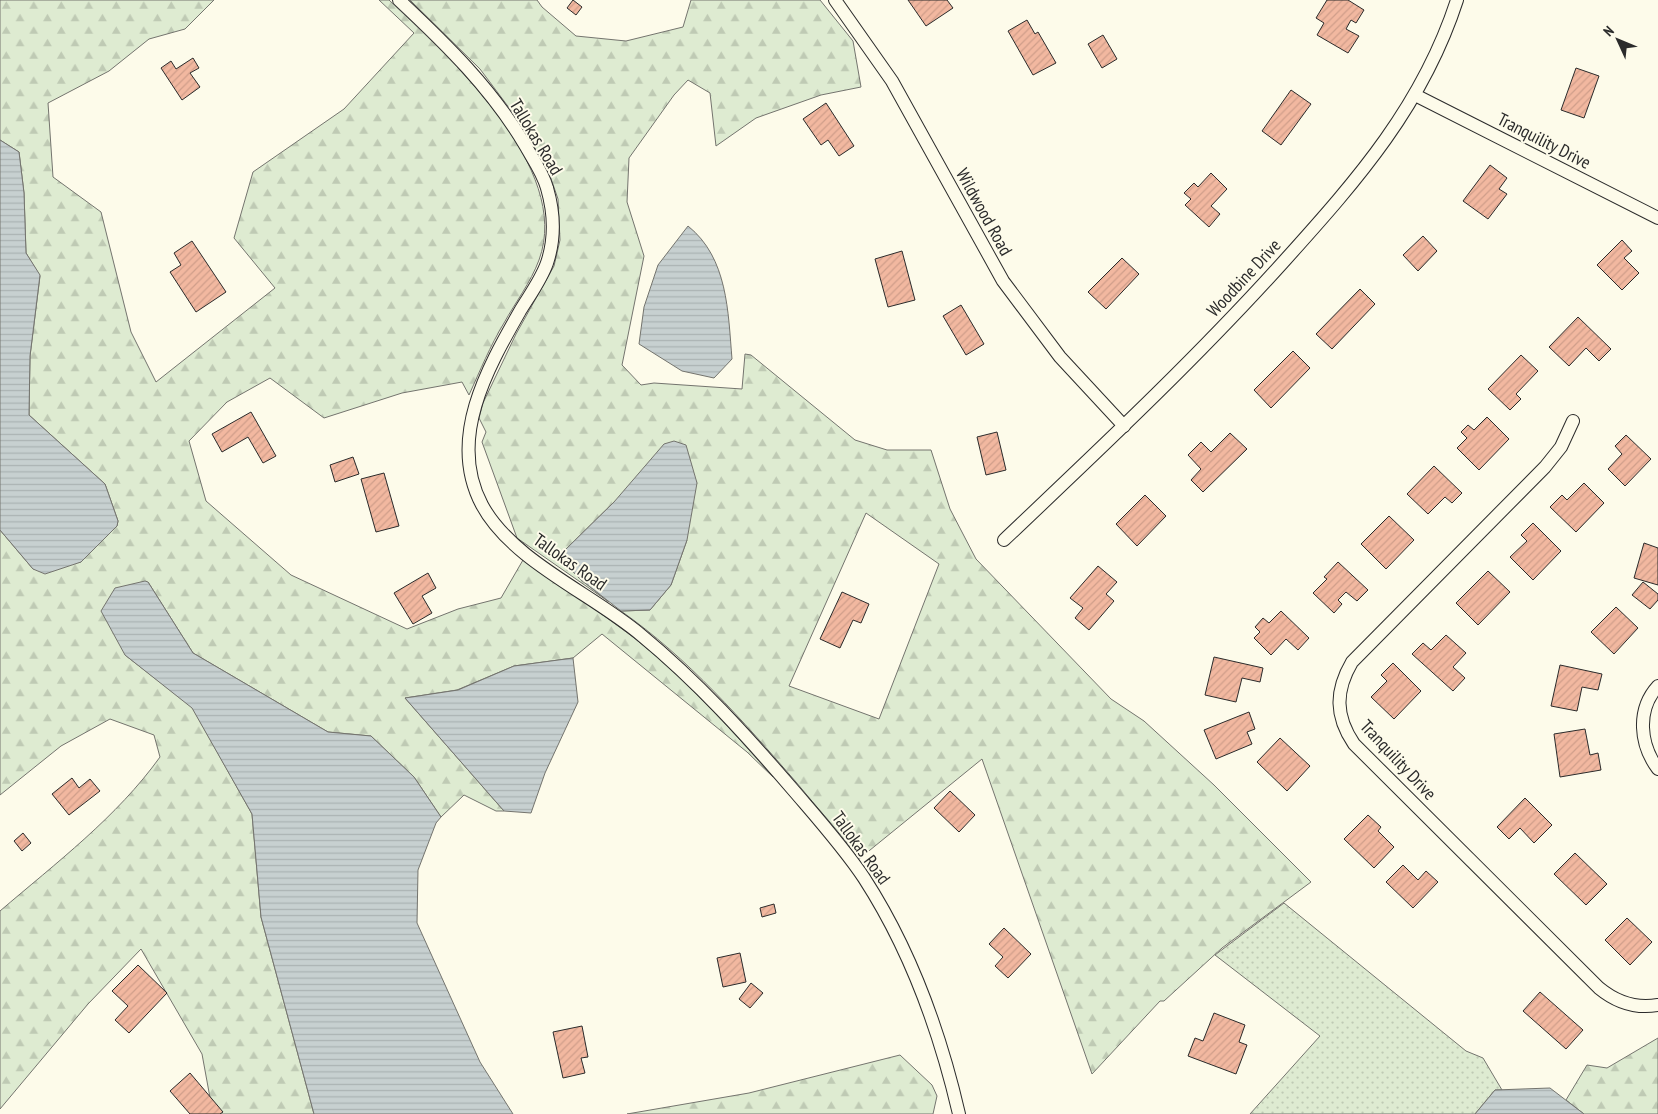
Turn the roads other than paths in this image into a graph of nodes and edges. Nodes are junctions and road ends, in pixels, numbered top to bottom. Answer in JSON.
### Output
{"nodes":[{"id":1,"x":399,"y":0,"type":"edge"},
{"id":2,"x":834,"y":0,"type":"edge"},
{"id":3,"x":1457,"y":0,"type":"edge"},
{"id":4,"x":1415,"y":95,"type":"junction"},
{"id":5,"x":1658,"y":218,"type":"edge"},
{"id":6,"x":1573,"y":421,"type":"dead end"},
{"id":7,"x":1124,"y":426,"type":"junction"},
{"id":8,"x":1004,"y":540,"type":"dead end"},
{"id":9,"x":1658,"y":686,"type":"edge"},
{"id":10,"x":1658,"y":769,"type":"edge"},
{"id":11,"x":1658,"y":1005,"type":"edge"},
{"id":12,"x":959,"y":1114,"type":"edge"}],
"edges":[{"from":1,"to":12,"type":"street","name":"Tallokas Road"},
{"from":2,"to":7,"type":"street","name":"Wildwood Road"},
{"from":3,"to":4,"type":"street","name":"Woodbine Drive"},
{"from":4,"to":5,"type":"street","name":"Tranquility Drive"},
{"from":4,"to":7,"type":"street","name":"Woodbine Drive"},
{"from":6,"to":11,"type":"street","name":"Tranquility Drive"},
{"from":7,"to":8,"type":"street","name":"Woodbine Drive"},
{"from":9,"to":10,"type":"street"}]}
